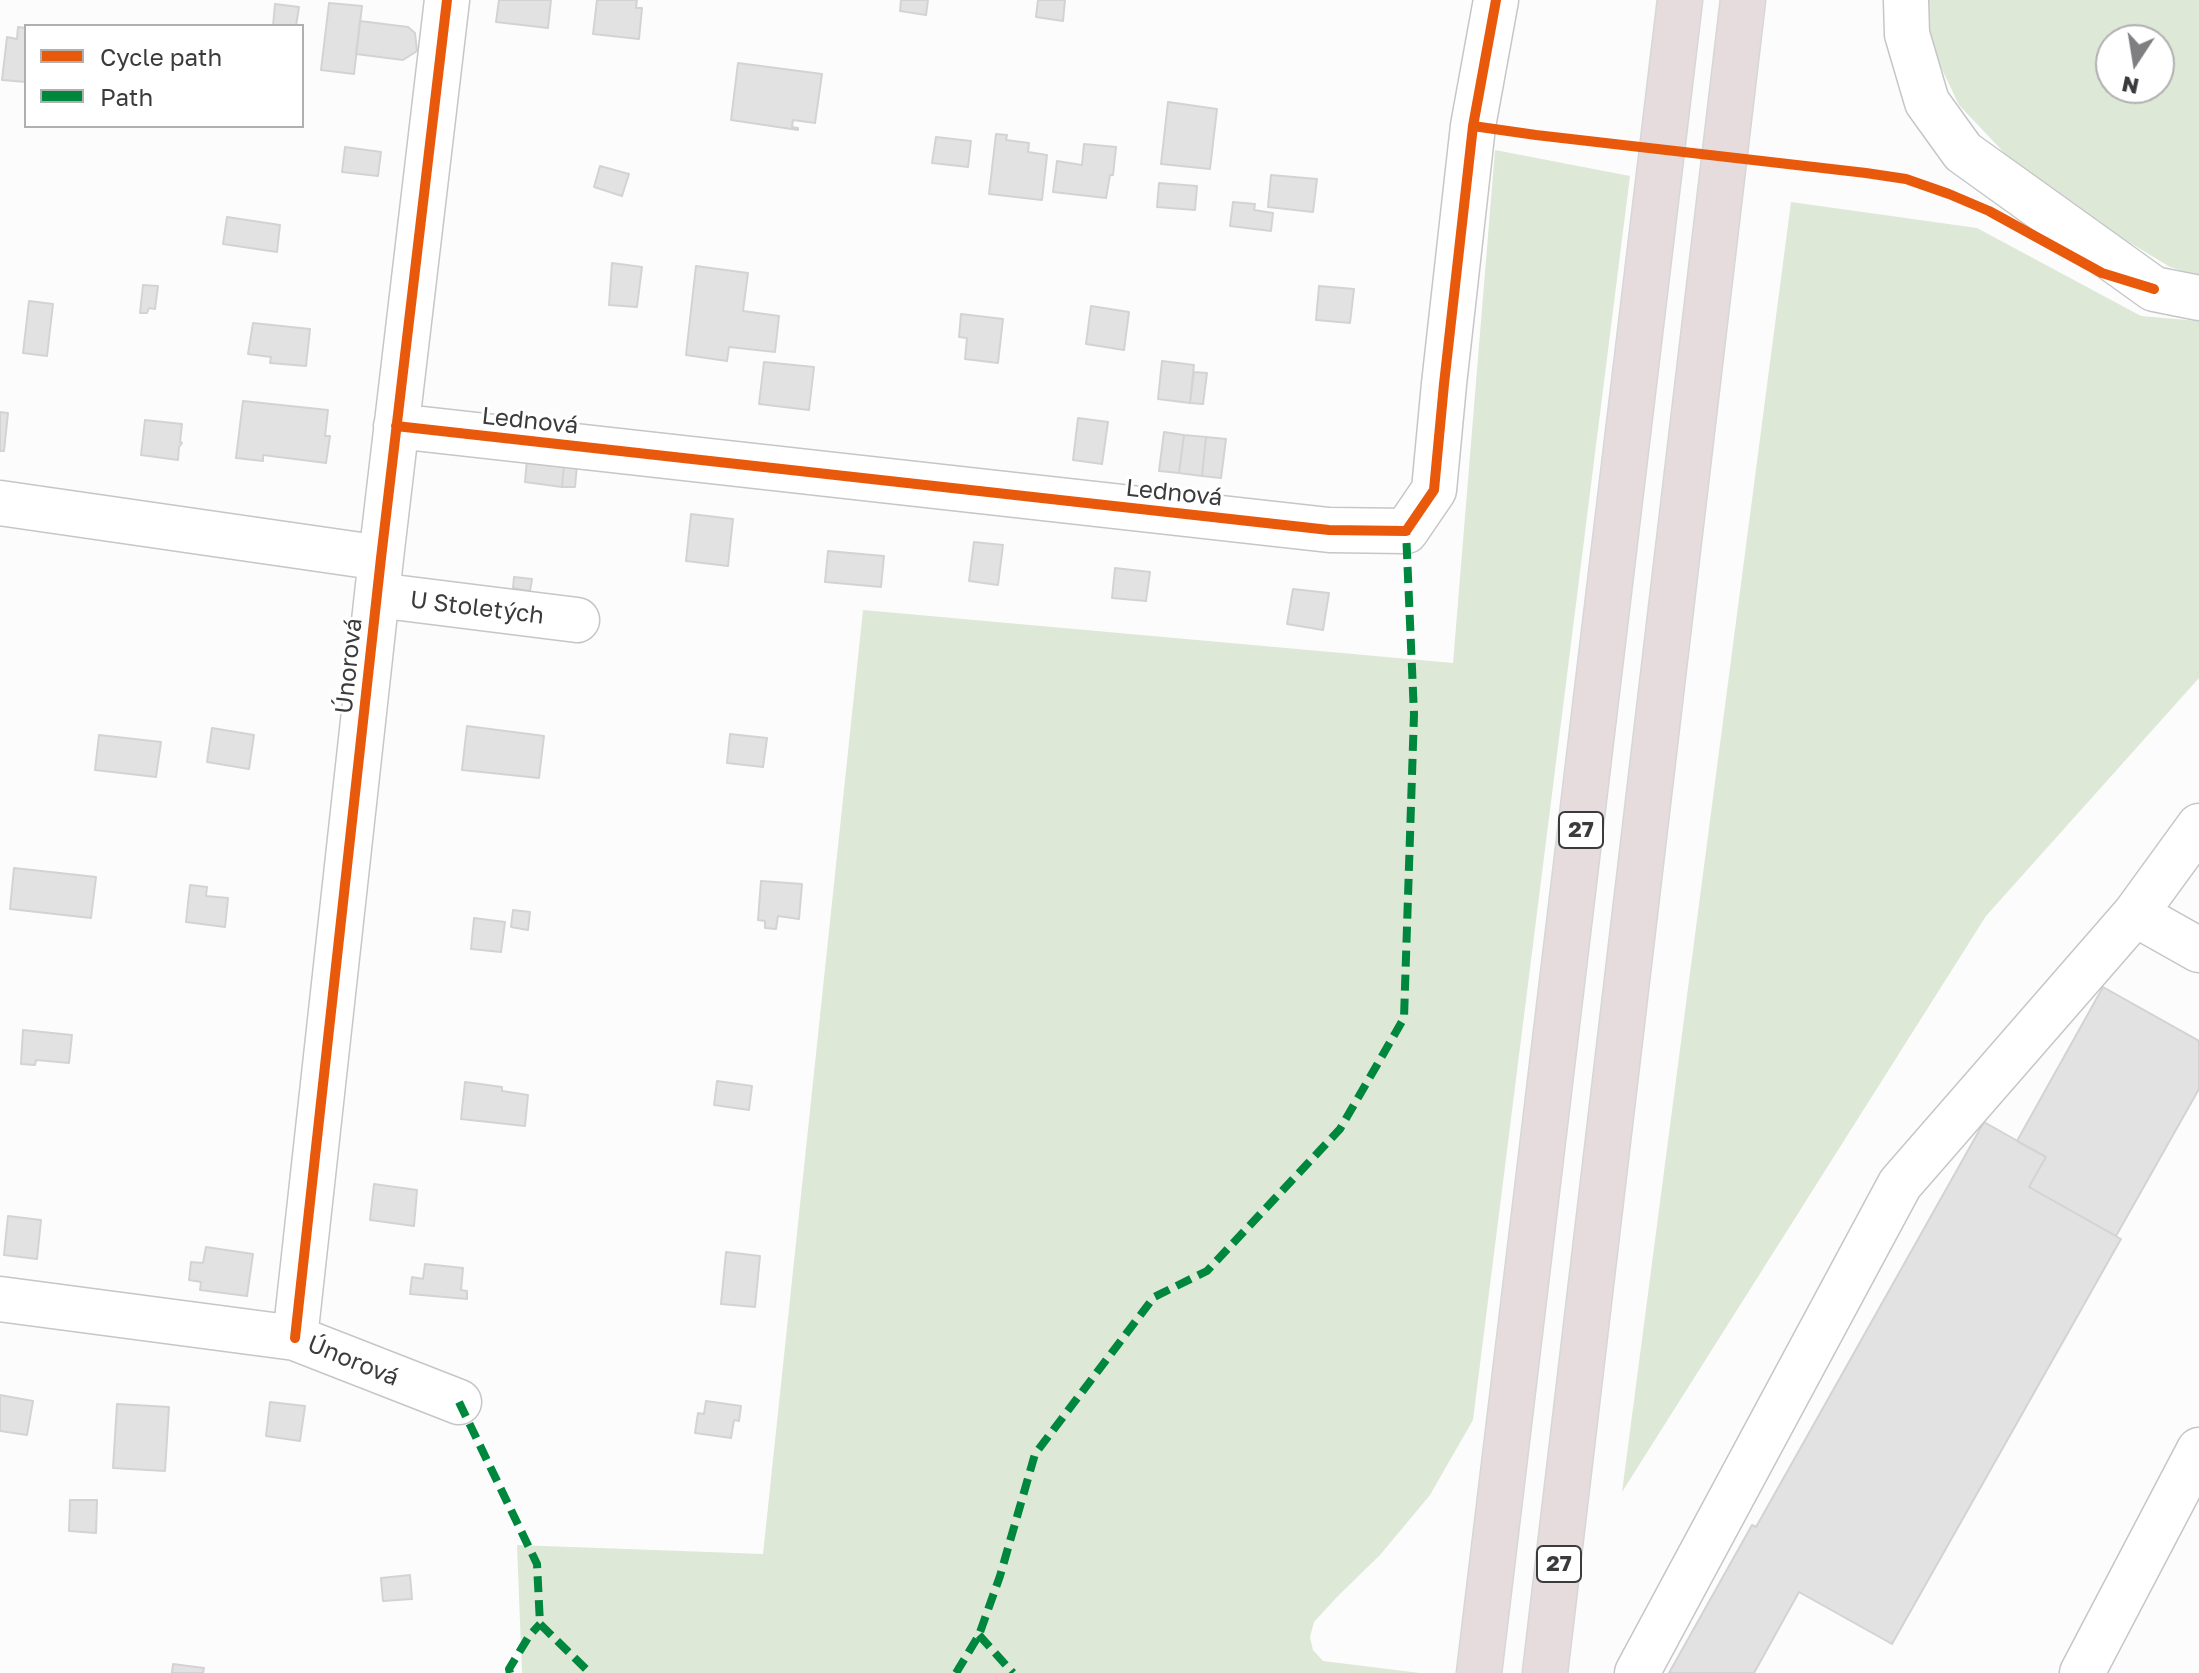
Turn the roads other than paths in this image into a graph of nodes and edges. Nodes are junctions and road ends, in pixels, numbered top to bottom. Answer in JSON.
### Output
{"nodes":[{"id":1,"x":447,"y":0,"type":"edge"},
{"id":2,"x":1496,"y":0,"type":"edge"},
{"id":3,"x":1680,"y":0,"type":"edge"},
{"id":4,"x":1743,"y":0,"type":"edge"},
{"id":5,"x":1906,"y":0,"type":"edge"},
{"id":6,"x":2199,"y":298,"type":"edge"},
{"id":7,"x":396,"y":426,"type":"junction"},
{"id":8,"x":0,"y":503,"type":"edge"},
{"id":9,"x":379,"y":576,"type":"junction"},
{"id":10,"x":577,"y":620,"type":"dead end"},
{"id":11,"x":2199,"y":826,"type":"edge"},
{"id":12,"x":2135,"y":914,"type":"junction"},
{"id":13,"x":2199,"y":950,"type":"edge"},
{"id":14,"x":0,"y":1299,"type":"edge"},
{"id":15,"x":295,"y":1338,"type":"junction"},
{"id":16,"x":459,"y":1402,"type":"dead end"},
{"id":17,"x":2199,"y":1450,"type":"edge"},
{"id":18,"x":1480,"y":1667,"type":"edge"},
{"id":19,"x":1545,"y":1673,"type":"edge"},
{"id":20,"x":1637,"y":1673,"type":"edge"},
{"id":21,"x":2082,"y":1673,"type":"edge"}],
"edges":[{"from":1,"to":7,"type":"street","name":"Únorová"},
{"from":2,"to":7,"type":"street","name":"Lednová"},
{"from":3,"to":18,"type":"highway","number":"27"},
{"from":4,"to":19,"type":"highway","number":"27"},
{"from":5,"to":6,"type":"street"},
{"from":7,"to":9,"type":"street","name":"Únorová"},
{"from":8,"to":9,"type":"street","name":"U Stoletých"},
{"from":9,"to":10,"type":"street","name":"U Stoletých"},
{"from":9,"to":15,"type":"street","name":"Únorová"},
{"from":11,"to":12,"type":"street"},
{"from":12,"to":13,"type":"street"},
{"from":12,"to":20,"type":"street"},
{"from":14,"to":15,"type":"street"},
{"from":15,"to":16,"type":"street","name":"Únorová"},
{"from":17,"to":21,"type":"street"}]}
